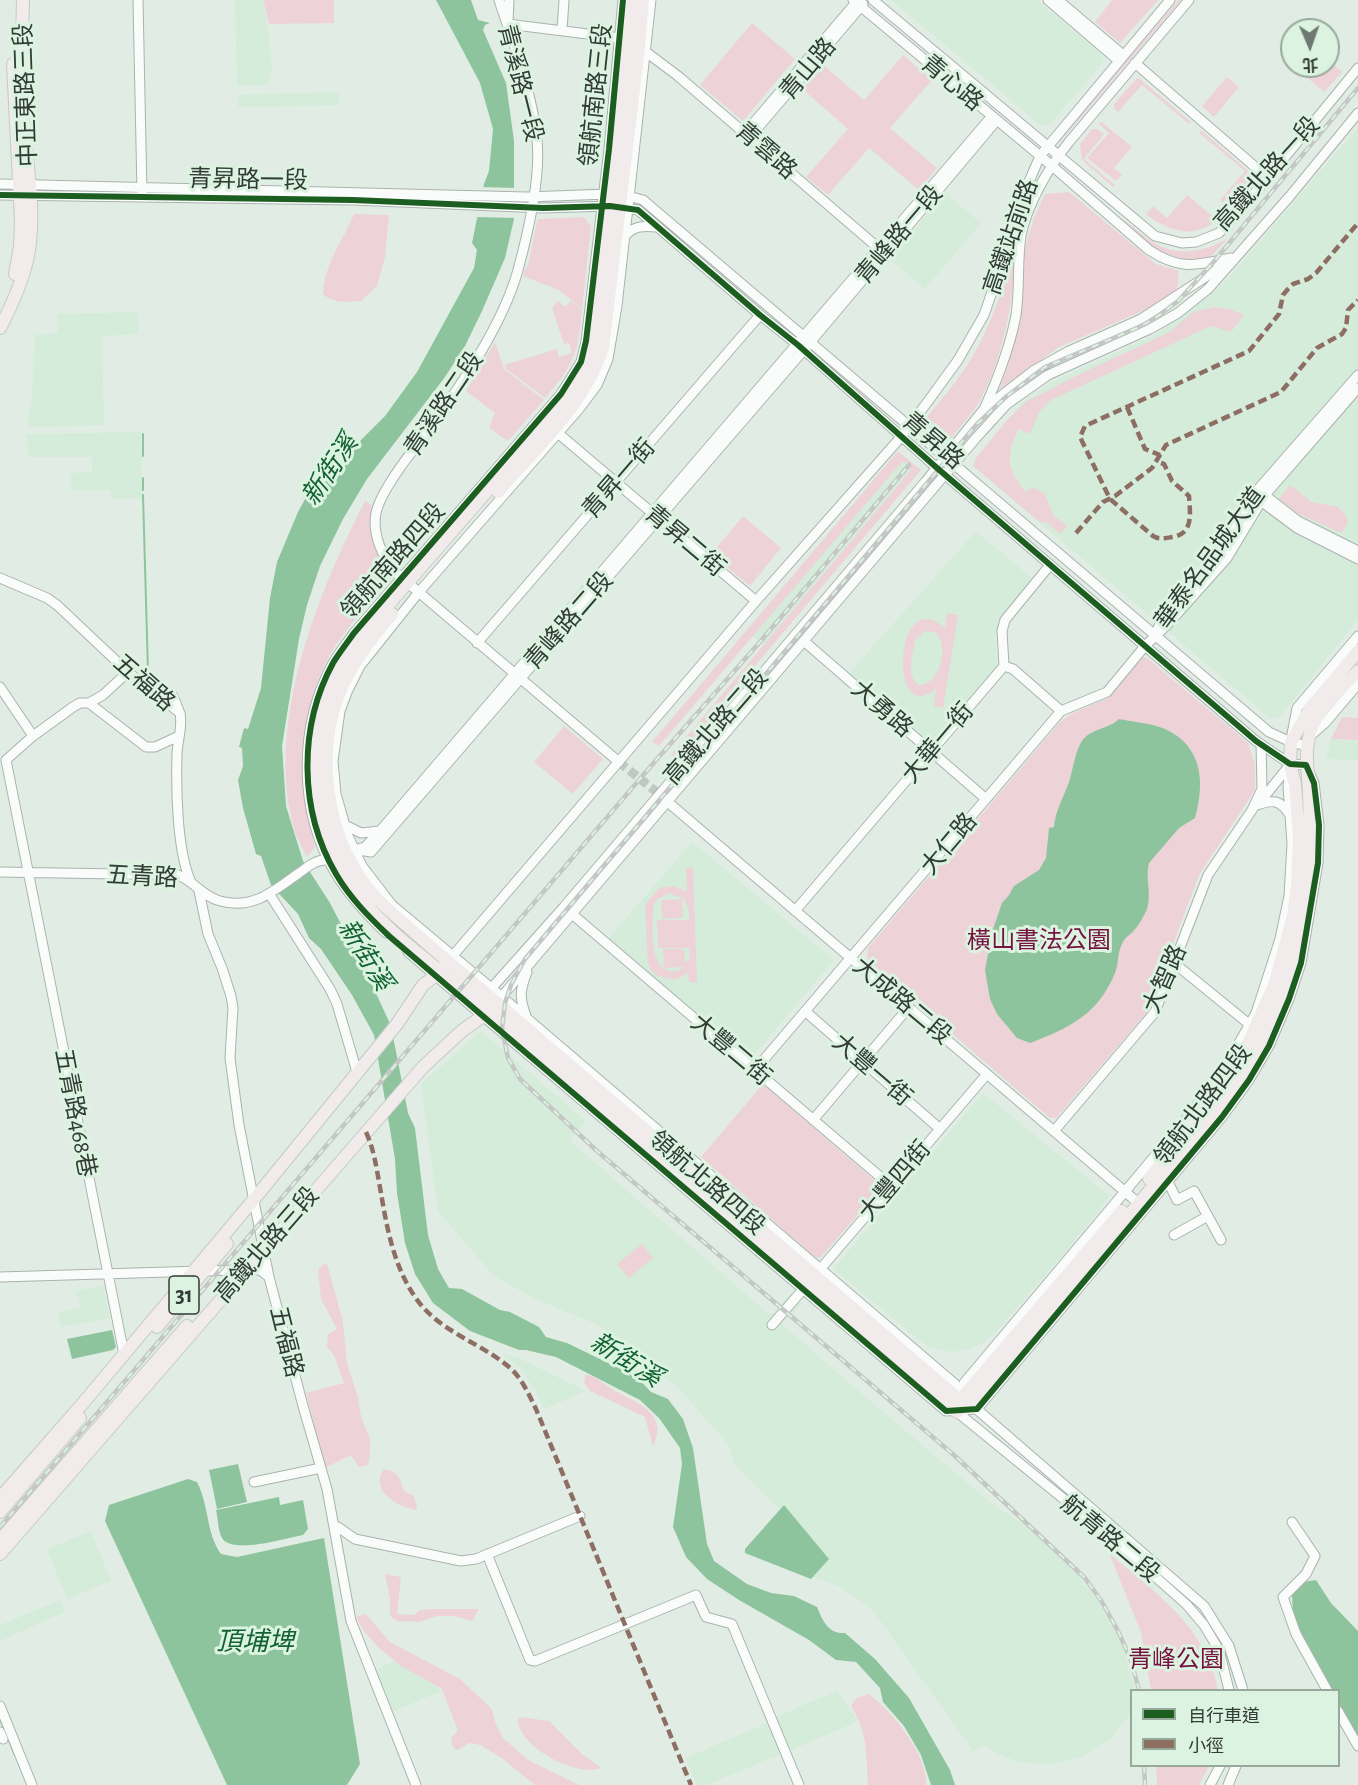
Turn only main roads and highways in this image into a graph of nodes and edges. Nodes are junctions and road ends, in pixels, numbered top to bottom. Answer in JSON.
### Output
{"nodes":[{"id":1,"x":15,"y":0,"type":"edge"},
{"id":2,"x":23,"y":0,"type":"edge"},
{"id":3,"x":633,"y":0,"type":"edge"},
{"id":4,"x":643,"y":0,"type":"edge"},
{"id":5,"x":633,"y":45,"type":"junction"},
{"id":6,"x":24,"y":189,"type":"junction"},
{"id":7,"x":615,"y":201,"type":"junction"},
{"id":8,"x":0,"y":312,"type":"edge"},
{"id":9,"x":0,"y":328,"type":"edge"},
{"id":10,"x":411,"y":585,"type":"junction"},
{"id":11,"x":1358,"y":651,"type":"edge"},
{"id":12,"x":1358,"y":671,"type":"edge"},
{"id":13,"x":444,"y":966,"type":"junction"},
{"id":14,"x":488,"y":1002,"type":"junction"},
{"id":15,"x":1136,"y":1201,"type":"junction"},
{"id":16,"x":241,"y":1270,"type":"junction"},
{"id":17,"x":199,"y":1271,"type":"junction"},
{"id":18,"x":44,"y":1446,"type":"junction"},
{"id":19,"x":72,"y":1455,"type":"junction"},
{"id":20,"x":24,"y":1485,"type":"junction"},
{"id":21,"x":48,"y":1497,"type":"junction"},
{"id":22,"x":0,"y":1498,"type":"edge"},
{"id":23,"x":0,"y":1512,"type":"edge"},
{"id":24,"x":0,"y":1540,"type":"edge"},
{"id":25,"x":0,"y":1554,"type":"edge"}],
"edges":[{"from":1,"to":6,"type":"main road","name":"中正東路三段"},
{"from":2,"to":6,"type":"main road","name":"中正東路三段"},
{"from":3,"to":5,"type":"main road","name":"領航南路三段"},
{"from":4,"to":5,"type":"main road","name":"領航南路三段"},
{"from":5,"to":7,"type":"main road","name":"領航南路三段"},
{"from":6,"to":8,"type":"main road","name":"中正東路三段"},
{"from":6,"to":9,"type":"main road","name":"中正東路三段"},
{"from":7,"to":10,"type":"main road","name":"領航南路四段"},
{"from":7,"to":10,"type":"main road","name":"領航南路四段"},
{"from":10,"to":13,"type":"main road","name":"領航南路四段"},
{"from":11,"to":15,"type":"main road","name":"領航北路四段"},
{"from":12,"to":15,"type":"main road","name":"領航北路四段"},
{"from":13,"to":14,"type":"main road","name":"領航北路四段"},
{"from":13,"to":17,"type":"main road","name":"高鐵北路三段","number":"31"},
{"from":14,"to":15,"type":"main road","name":"領航北路四段"},
{"from":14,"to":16,"type":"main road","name":"高鐵北路三段"},
{"from":16,"to":19,"type":"main road","name":"高鐵北路三段","number":"31"},
{"from":16,"to":21,"type":"main road","name":"高鐵北路三段"},
{"from":17,"to":18,"type":"main road","name":"高鐵北路三段"},
{"from":17,"to":20,"type":"main road","name":"高鐵北路三段","number":"31"},
{"from":18,"to":20,"type":"main road"},
{"from":18,"to":22,"type":"main road","name":"高鐵北路三段"},
{"from":19,"to":21,"type":"main road"},
{"from":19,"to":24,"type":"main road","name":"高鐵北路三段","number":"31"},
{"from":20,"to":23,"type":"main road","name":"高鐵北路三段","number":"31"},
{"from":21,"to":25,"type":"main road","name":"高鐵北路三段"}]}
